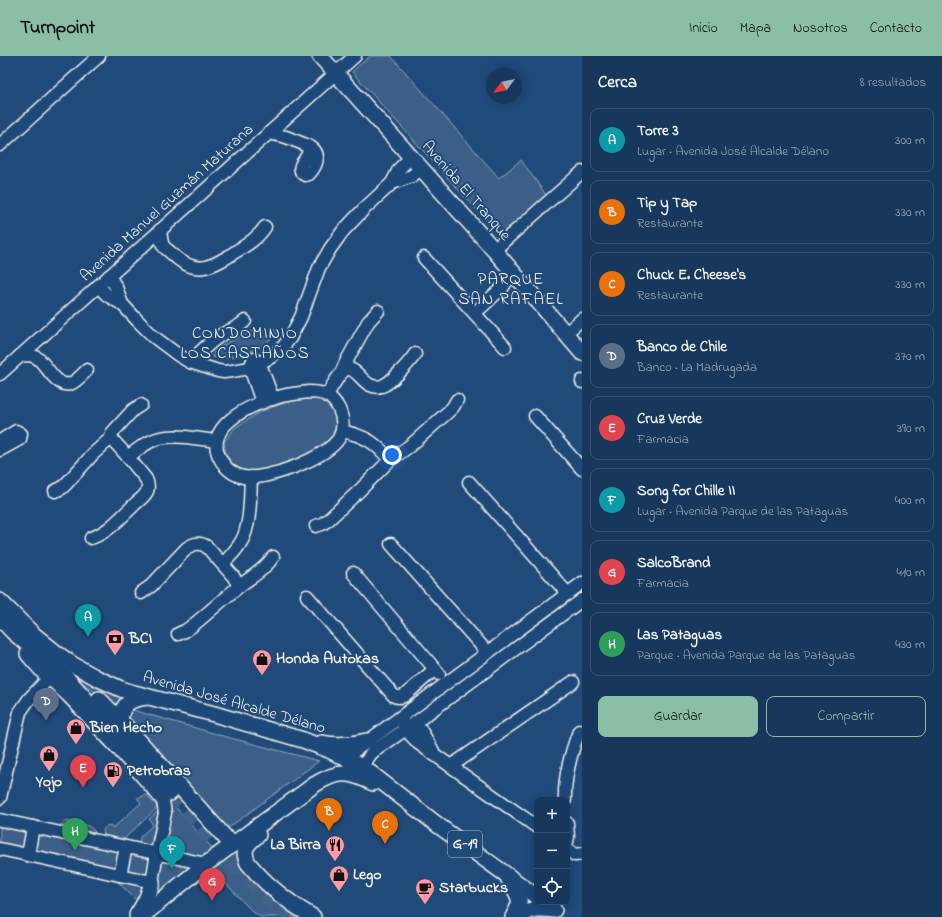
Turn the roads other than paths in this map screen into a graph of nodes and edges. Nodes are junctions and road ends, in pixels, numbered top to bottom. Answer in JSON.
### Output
{"nodes":[{"id":1,"x":99,"y":56,"type":"edge"},
{"id":2,"x":320,"y":56,"type":"edge"},
{"id":3,"x":355,"y":56,"type":"edge"},
{"id":4,"x":336,"y":73,"type":"junction"},
{"id":5,"x":280,"y":123,"type":"junction"},
{"id":6,"x":269,"y":133,"type":"junction"},
{"id":7,"x":286,"y":137,"type":"junction"},
{"id":8,"x":0,"y":145,"type":"edge"},
{"id":9,"x":306,"y":145,"type":"dead end"},
{"id":10,"x":411,"y":157,"type":"junction"},
{"id":11,"x":421,"y":168,"type":"junction"},
{"id":12,"x":582,"y":172,"type":"edge"},
{"id":13,"x":392,"y":183,"type":"junction"},
{"id":14,"x":265,"y":227,"type":"dead end"},
{"id":15,"x":160,"y":230,"type":"junction"},
{"id":16,"x":148,"y":242,"type":"junction"},
{"id":17,"x":163,"y":245,"type":"junction"},
{"id":18,"x":494,"y":250,"type":"junction"},
{"id":19,"x":424,"y":258,"type":"dead end"},
{"id":20,"x":109,"y":276,"type":"junction"},
{"id":21,"x":517,"y":278,"type":"junction"},
{"id":22,"x":98,"y":286,"type":"junction"},
{"id":23,"x":122,"y":304,"type":"junction"},
{"id":24,"x":378,"y":311,"type":"dead end"},
{"id":25,"x":475,"y":313,"type":"junction"},
{"id":26,"x":582,"y":319,"type":"edge"},
{"id":27,"x":245,"y":321,"type":"dead end"},
{"id":28,"x":565,"y":334,"type":"junction"},
{"id":29,"x":38,"y":340,"type":"junction"},
{"id":30,"x":505,"y":347,"type":"dead end"},
{"id":31,"x":582,"y":353,"type":"edge"},
{"id":32,"x":415,"y":354,"type":"dead end"},
{"id":33,"x":20,"y":356,"type":"junction"},
{"id":34,"x":39,"y":360,"type":"junction"},
{"id":35,"x":190,"y":362,"type":"junction"},
{"id":36,"x":255,"y":363,"type":"junction"},
{"id":37,"x":88,"y":370,"type":"dead end"},
{"id":38,"x":0,"y":374,"type":"edge"},
{"id":39,"x":346,"y":374,"type":"junction"},
{"id":40,"x":329,"y":397,"type":"junction"},
{"id":41,"x":268,"y":400,"type":"junction"},
{"id":42,"x":457,"y":400,"type":"dead end"},
{"id":43,"x":141,"y":405,"type":"dead end"},
{"id":44,"x":535,"y":416,"type":"dead end"},
{"id":45,"x":340,"y":436,"type":"junction"},
{"id":46,"x":111,"y":438,"type":"junction"},
{"id":47,"x":0,"y":441,"type":"edge"},
{"id":48,"x":216,"y":444,"type":"junction"},
{"id":49,"x":0,"y":450,"type":"edge"},
{"id":50,"x":130,"y":459,"type":"junction"},
{"id":51,"x":388,"y":462,"type":"junction"},
{"id":52,"x":582,"y":469,"type":"edge"},
{"id":53,"x":247,"y":477,"type":"junction"},
{"id":54,"x":469,"y":482,"type":"dead end"},
{"id":55,"x":55,"y":491,"type":"dead end"},
{"id":56,"x":316,"y":526,"type":"dead end"},
{"id":57,"x":91,"y":538,"type":"dead end"},
{"id":58,"x":391,"y":544,"type":"dead end"},
{"id":59,"x":273,"y":558,"type":"dead end"},
{"id":60,"x":221,"y":562,"type":"junction"},
{"id":61,"x":353,"y":573,"type":"dead end"},
{"id":62,"x":582,"y":583,"type":"edge"},
{"id":63,"x":239,"y":586,"type":"junction"},
{"id":64,"x":141,"y":593,"type":"dead end"},
{"id":65,"x":568,"y":594,"type":"junction"},
{"id":66,"x":307,"y":596,"type":"dead end"},
{"id":67,"x":582,"y":600,"type":"edge"},
{"id":68,"x":0,"y":601,"type":"edge"},
{"id":69,"x":0,"y":618,"type":"edge"},
{"id":70,"x":178,"y":634,"type":"dead end"},
{"id":71,"x":488,"y":652,"type":"junction"},
{"id":72,"x":435,"y":669,"type":"junction"},
{"id":73,"x":56,"y":676,"type":"junction"},
{"id":74,"x":446,"y":682,"type":"junction"},
{"id":75,"x":573,"y":682,"type":"dead end"},
{"id":76,"x":148,"y":696,"type":"junction"},
{"id":77,"x":411,"y":708,"type":"junction"},
{"id":78,"x":120,"y":722,"type":"junction"},
{"id":79,"x":416,"y":722,"type":"junction"},
{"id":80,"x":405,"y":729,"type":"junction"},
{"id":81,"x":579,"y":731,"type":"dead end"},
{"id":82,"x":303,"y":740,"type":"junction"},
{"id":83,"x":367,"y":741,"type":"junction"},
{"id":84,"x":434,"y":754,"type":"junction"},
{"id":85,"x":345,"y":758,"type":"junction"},
{"id":86,"x":451,"y":766,"type":"junction"},
{"id":87,"x":364,"y":769,"type":"junction"},
{"id":88,"x":314,"y":785,"type":"junction"},
{"id":89,"x":392,"y":791,"type":"junction"},
{"id":90,"x":170,"y":793,"type":"tunnel mouth"},
{"id":91,"x":565,"y":797,"type":"edge"},
{"id":92,"x":0,"y":798,"type":"edge"},
{"id":93,"x":294,"y":800,"type":"junction"},
{"id":94,"x":0,"y":820,"type":"edge"},
{"id":95,"x":534,"y":826,"type":"edge"},
{"id":96,"x":33,"y":827,"type":"junction"},
{"id":97,"x":232,"y":845,"type":"junction"},
{"id":98,"x":126,"y":847,"type":"junction"},
{"id":99,"x":0,"y":849,"type":"edge"},
{"id":100,"x":570,"y":851,"type":"edge"},
{"id":101,"x":157,"y":853,"type":"junction"},
{"id":102,"x":582,"y":854,"type":"edge"},
{"id":103,"x":28,"y":855,"type":"junction"},
{"id":104,"x":206,"y":864,"type":"junction"},
{"id":105,"x":120,"y":875,"type":"junction"},
{"id":106,"x":506,"y":875,"type":"junction"},
{"id":107,"x":152,"y":882,"type":"junction"},
{"id":108,"x":534,"y":895,"type":"edge"},
{"id":109,"x":554,"y":910,"type":"edge"},
{"id":110,"x":135,"y":917,"type":"edge"},
{"id":111,"x":141,"y":917,"type":"edge"},
{"id":112,"x":313,"y":917,"type":"edge"},
{"id":113,"x":513,"y":917,"type":"edge"},
{"id":114,"x":522,"y":917,"type":"edge"}],
"edges":[{"from":1,"to":8,"type":"street"},
{"from":2,"to":4,"type":"main road","name":"Avenida El Tranque"},
{"from":3,"to":4,"type":"street","name":"Avenida Manuel Guzmán Maturana"},
{"from":4,"to":5,"type":"street","name":"Avenida Manuel Guzmán Maturana"},
{"from":4,"to":10,"type":"main road","name":"Avenida El Tranque"},
{"from":5,"to":6,"type":"street","name":"Avenida Manuel Guzmán Maturana"},
{"from":5,"to":7,"type":"street"},
{"from":6,"to":7,"type":"street"},
{"from":6,"to":15,"type":"street","name":"Avenida Manuel Guzmán Maturana"},
{"from":7,"to":9,"type":"street"},
{"from":10,"to":11,"type":"main road","name":"Avenida El Tranque"},
{"from":10,"to":13,"type":"street"},
{"from":11,"to":13,"type":"street"},
{"from":11,"to":18,"type":"main road","name":"Avenida El Tranque"},
{"from":12,"to":18,"type":"street"},
{"from":13,"to":36,"type":"street"},
{"from":14,"to":17,"type":"street"},
{"from":15,"to":16,"type":"street","name":"Avenida Manuel Guzmán Maturana"},
{"from":15,"to":17,"type":"street"},
{"from":16,"to":17,"type":"street"},
{"from":16,"to":20,"type":"street","name":"Avenida Manuel Guzmán Maturana"},
{"from":18,"to":21,"type":"main road","name":"Avenida El Tranque"},
{"from":19,"to":25,"type":"street"},
{"from":20,"to":22,"type":"street","name":"Avenida Manuel Guzmán Maturana"},
{"from":20,"to":23,"type":"street"},
{"from":21,"to":25,"type":"street"},
{"from":21,"to":28,"type":"main road","name":"Avenida El Tranque"},
{"from":22,"to":23,"type":"street"},
{"from":22,"to":29,"type":"street","name":"Avenida Manuel Guzmán Maturana"},
{"from":23,"to":35,"type":"street"},
{"from":24,"to":39,"type":"street"},
{"from":25,"to":30,"type":"street"},
{"from":26,"to":28,"type":"street"},
{"from":27,"to":35,"type":"street"},
{"from":28,"to":31,"type":"main road","name":"Avenida El Tranque"},
{"from":29,"to":33,"type":"street","name":"Avenida Manuel Guzmán Maturana"},
{"from":29,"to":34,"type":"street"},
{"from":32,"to":39,"type":"street"},
{"from":33,"to":34,"type":"street"},
{"from":33,"to":38,"type":"street","name":"Avenida Manuel Guzmán Maturana"},
{"from":34,"to":37,"type":"street"},
{"from":35,"to":36,"type":"street"},
{"from":36,"to":41,"type":"street"},
{"from":39,"to":40,"type":"street"},
{"from":40,"to":41,"type":"street"},
{"from":40,"to":45,"type":"street"},
{"from":41,"to":48,"type":"street"},
{"from":42,"to":51,"type":"street"},
{"from":43,"to":46,"type":"street"},
{"from":44,"to":52,"type":"street"},
{"from":45,"to":51,"type":"street"},
{"from":45,"to":53,"type":"street"},
{"from":46,"to":50,"type":"street"},
{"from":46,"to":55,"type":"street"},
{"from":47,"to":49,"type":"street"},
{"from":48,"to":50,"type":"street"},
{"from":48,"to":53,"type":"street"},
{"from":50,"to":57,"type":"street"},
{"from":51,"to":56,"type":"street"},
{"from":53,"to":60,"type":"street"},
{"from":54,"to":65,"type":"street"},
{"from":58,"to":71,"type":"street"},
{"from":59,"to":63,"type":"street"},
{"from":60,"to":63,"type":"street"},
{"from":60,"to":64,"type":"street"},
{"from":61,"to":72,"type":"street"},
{"from":62,"to":65,"type":"street"},
{"from":63,"to":70,"type":"street"},
{"from":65,"to":71,"type":"street"},
{"from":66,"to":72,"type":"street"},
{"from":67,"to":79,"type":"street"},
{"from":68,"to":76,"type":"main road","name":"Avenida José Alcalde Délano"},
{"from":69,"to":73,"type":"main road"},
{"from":71,"to":74,"type":"street"},
{"from":72,"to":74,"type":"street"},
{"from":73,"to":78,"type":"main road"},
{"from":73,"to":90,"type":"main road"},
{"from":73,"to":92,"type":"street"},
{"from":73,"to":101,"type":"street"},
{"from":74,"to":77,"type":"street"},
{"from":75,"to":86,"type":"street"},
{"from":76,"to":78,"type":"main road"},
{"from":76,"to":82,"type":"main road","name":"Avenida José Alcalde Délano"},
{"from":77,"to":80,"type":"street"},
{"from":77,"to":83,"type":"street"},
{"from":78,"to":97,"type":"main road"},
{"from":79,"to":80,"type":"street"},
{"from":79,"to":84,"type":"street"},
{"from":80,"to":84,"type":"street"},
{"from":80,"to":87,"type":"street"},
{"from":81,"to":91,"type":"street"},
{"from":82,"to":83,"type":"main road"},
{"from":82,"to":85,"type":"main road","name":"Avenida José Alcalde Délano"},
{"from":83,"to":85,"type":"street"},
{"from":84,"to":86,"type":"street"},
{"from":85,"to":87,"type":"main road","name":"Avenida José Alcalde Délano"},
{"from":85,"to":88,"type":"main road"},
{"from":86,"to":95,"type":"street"},
{"from":87,"to":89,"type":"main road","name":"Avenida José Alcalde Délano"},
{"from":88,"to":89,"type":"main road","number":"G-19"},
{"from":88,"to":93,"type":"main road","number":"G-19"},
{"from":89,"to":106,"type":"main road","name":"Avenida José Alcalde Délano","number":"G-19"},
{"from":93,"to":97,"type":"main road","number":"G-19"},
{"from":93,"to":112,"type":"main road"},
{"from":94,"to":96,"type":"street"},
{"from":96,"to":98,"type":"street"},
{"from":96,"to":103,"type":"street"},
{"from":97,"to":104,"type":"main road","number":"G-19"},
{"from":98,"to":101,"type":"street"},
{"from":98,"to":105,"type":"street"},
{"from":99,"to":103,"type":"street"},
{"from":100,"to":102,"type":"street"},
{"from":101,"to":104,"type":"street"},
{"from":101,"to":107,"type":"street"},
{"from":103,"to":105,"type":"street"},
{"from":104,"to":111,"type":"main road","number":"G-19"},
{"from":105,"to":107,"type":"street"},
{"from":106,"to":108,"type":"main road","name":"Avenida José Alcalde Délano","number":"G-19"},
{"from":106,"to":113,"type":"main road"},
{"from":107,"to":110,"type":"main road"},
{"from":109,"to":114,"type":"main road"}]}
